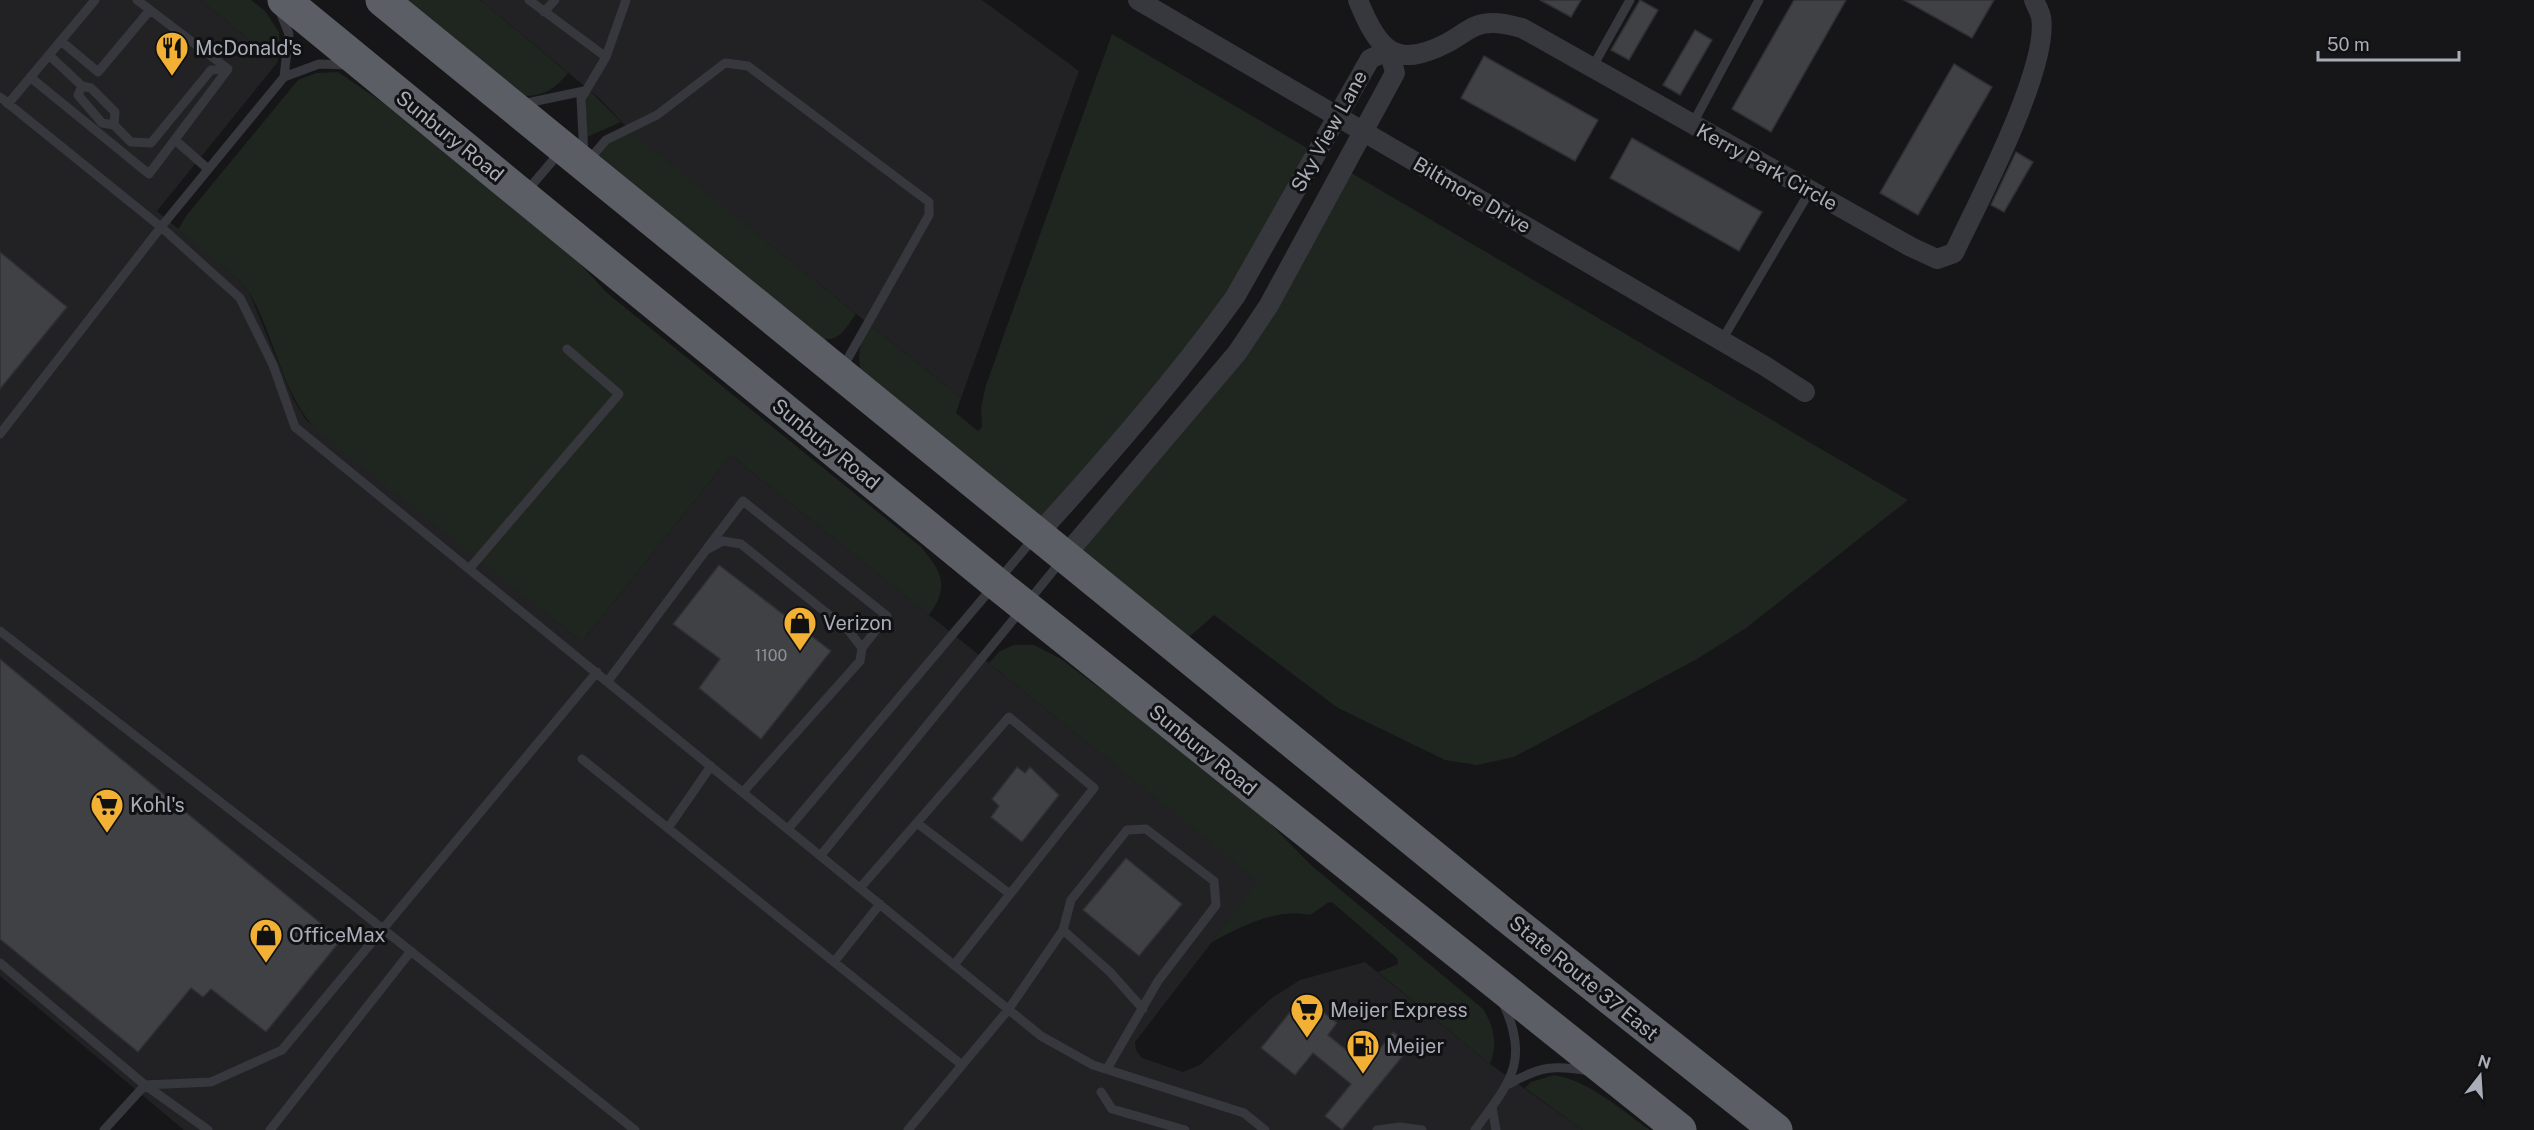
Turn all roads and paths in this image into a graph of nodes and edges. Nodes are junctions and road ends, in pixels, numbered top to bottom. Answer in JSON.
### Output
{"nodes":[{"id":1,"x":95,"y":0,"type":"edge"},
{"id":2,"x":137,"y":0,"type":"edge"},
{"id":3,"x":275,"y":0,"type":"edge"},
{"id":4,"x":284,"y":0,"type":"edge"},
{"id":5,"x":382,"y":0,"type":"edge"},
{"id":6,"x":529,"y":0,"type":"edge"},
{"id":7,"x":555,"y":0,"type":"edge"},
{"id":8,"x":626,"y":0,"type":"edge"},
{"id":9,"x":1138,"y":0,"type":"edge"},
{"id":10,"x":1358,"y":0,"type":"edge"},
{"id":11,"x":1630,"y":0,"type":"edge"},
{"id":12,"x":1759,"y":0,"type":"edge"},
{"id":13,"x":2034,"y":0,"type":"edge"},
{"id":14,"x":150,"y":10,"type":"junction"},
{"id":15,"x":544,"y":12,"type":"junction"},
{"id":16,"x":61,"y":41,"type":"junction"},
{"id":17,"x":1389,"y":50,"type":"junction"},
{"id":18,"x":49,"y":56,"type":"junction"},
{"id":19,"x":606,"y":57,"type":"junction"},
{"id":20,"x":366,"y":66,"type":"junction"},
{"id":21,"x":1592,"y":68,"type":"junction"},
{"id":22,"x":228,"y":69,"type":"junction"},
{"id":23,"x":30,"y":77,"type":"junction"},
{"id":24,"x":284,"y":77,"type":"junction"},
{"id":25,"x":82,"y":86,"type":"junction"},
{"id":26,"x":584,"y":91,"type":"junction"},
{"id":27,"x":0,"y":98,"type":"edge"},
{"id":28,"x":8,"y":104,"type":"junction"},
{"id":29,"x":511,"y":105,"type":"junction"},
{"id":30,"x":1337,"y":116,"type":"junction"},
{"id":31,"x":114,"y":125,"type":"junction"},
{"id":32,"x":1692,"y":125,"type":"junction"},
{"id":33,"x":1364,"y":131,"type":"junction"},
{"id":34,"x":175,"y":140,"type":"junction"},
{"id":35,"x":574,"y":157,"type":"junction"},
{"id":36,"x":208,"y":169,"type":"junction"},
{"id":37,"x":1810,"y":191,"type":"junction"},
{"id":38,"x":523,"y":196,"type":"junction"},
{"id":39,"x":160,"y":227,"type":"junction"},
{"id":40,"x":1722,"y":340,"type":"junction"},
{"id":41,"x":567,"y":350,"type":"dead end"},
{"id":42,"x":840,"y":372,"type":"junction"},
{"id":43,"x":1805,"y":392,"type":"dead end"},
{"id":44,"x":0,"y":434,"type":"edge"},
{"id":45,"x":1038,"y":534,"type":"junction"},
{"id":46,"x":706,"y":550,"type":"junction"},
{"id":47,"x":1065,"y":556,"type":"junction"},
{"id":48,"x":470,"y":568,"type":"junction"},
{"id":49,"x":997,"y":584,"type":"junction"},
{"id":50,"x":1024,"y":606,"type":"junction"},
{"id":51,"x":0,"y":631,"type":"edge"},
{"id":52,"x":862,"y":648,"type":"junction"},
{"id":53,"x":597,"y":672,"type":"junction"},
{"id":54,"x":608,"y":681,"type":"junction"},
{"id":55,"x":582,"y":759,"type":"dead end"},
{"id":56,"x":711,"y":766,"type":"junction"},
{"id":57,"x":743,"y":792,"type":"junction"},
{"id":58,"x":917,"y":824,"type":"junction"},
{"id":59,"x":668,"y":828,"type":"junction"},
{"id":60,"x":788,"y":829,"type":"junction"},
{"id":61,"x":821,"y":855,"type":"junction"},
{"id":62,"x":860,"y":888,"type":"junction"},
{"id":63,"x":1010,"y":894,"type":"junction"},
{"id":64,"x":880,"y":904,"type":"junction"},
{"id":65,"x":381,"y":928,"type":"junction"},
{"id":66,"x":1063,"y":930,"type":"junction"},
{"id":67,"x":411,"y":951,"type":"junction"},
{"id":68,"x":834,"y":962,"type":"junction"},
{"id":69,"x":0,"y":963,"type":"edge"},
{"id":70,"x":954,"y":965,"type":"junction"},
{"id":71,"x":1493,"y":982,"type":"junction"},
{"id":72,"x":1143,"y":1009,"type":"junction"},
{"id":73,"x":1008,"y":1010,"type":"junction"},
{"id":74,"x":962,"y":1065,"type":"junction"},
{"id":75,"x":1107,"y":1069,"type":"junction"},
{"id":76,"x":1607,"y":1073,"type":"junction"},
{"id":77,"x":1509,"y":1084,"type":"junction"},
{"id":78,"x":145,"y":1085,"type":"junction"},
{"id":79,"x":1101,"y":1092,"type":"dead end"},
{"id":80,"x":1492,"y":1107,"type":"junction"},
{"id":81,"x":104,"y":1130,"type":"edge"},
{"id":82,"x":208,"y":1130,"type":"edge"},
{"id":83,"x":270,"y":1130,"type":"edge"},
{"id":84,"x":635,"y":1130,"type":"edge"},
{"id":85,"x":908,"y":1130,"type":"edge"},
{"id":86,"x":1185,"y":1130,"type":"edge"},
{"id":87,"x":1265,"y":1130,"type":"edge"},
{"id":88,"x":1377,"y":1130,"type":"edge"},
{"id":89,"x":1422,"y":1130,"type":"edge"},
{"id":90,"x":1475,"y":1130,"type":"edge"},
{"id":91,"x":1496,"y":1130,"type":"edge"},
{"id":92,"x":1680,"y":1130,"type":"edge"},
{"id":93,"x":1776,"y":1130,"type":"edge"}],
"edges":[{"from":1,"to":16,"type":"lane"},
{"from":2,"to":14,"type":"lane"},
{"from":3,"to":24,"type":"lane"},
{"from":4,"to":20,"type":"highway","name":"Sunbury Road"},
{"from":5,"to":29,"type":"highway"},
{"from":6,"to":15,"type":"lane"},
{"from":7,"to":15,"type":"lane"},
{"from":8,"to":19,"type":"lane"},
{"from":9,"to":30,"type":"street","name":"Biltmore Drive"},
{"from":10,"to":17,"type":"street"},
{"from":11,"to":21,"type":"lane"},
{"from":12,"to":32,"type":"lane"},
{"from":13,"to":37,"type":"street","name":"Kerry Park Circle"},
{"from":14,"to":16,"type":"lane"},
{"from":14,"to":22,"type":"lane"},
{"from":15,"to":19,"type":"lane"},
{"from":16,"to":18,"type":"lane"},
{"from":17,"to":21,"type":"street","name":"Kerry Park Circle"},
{"from":17,"to":30,"type":"street","name":"Sky View Lane"},
{"from":17,"to":33,"type":"street","name":"Sky View Lane"},
{"from":18,"to":23,"type":"lane"},
{"from":18,"to":25,"type":"lane"},
{"from":19,"to":26,"type":"lane"},
{"from":20,"to":24,"type":"lane"},
{"from":20,"to":38,"type":"highway","name":"Sunbury Road"},
{"from":21,"to":32,"type":"street","name":"Kerry Park Circle"},
{"from":22,"to":31,"type":"lane"},
{"from":22,"to":34,"type":"lane"},
{"from":23,"to":28,"type":"lane"},
{"from":23,"to":34,"type":"lane"},
{"from":24,"to":36,"type":"lane"},
{"from":25,"to":31,"type":"lane"},
{"from":25,"to":31,"type":"lane"},
{"from":26,"to":29,"type":"lane"},
{"from":26,"to":35,"type":"lane"},
{"from":27,"to":28,"type":"lane"},
{"from":28,"to":39,"type":"lane"},
{"from":29,"to":35,"type":"highway"},
{"from":30,"to":33,"type":"street","name":"Biltmore Drive"},
{"from":30,"to":45,"type":"street","name":"Sky View Lane"},
{"from":32,"to":37,"type":"street","name":"Kerry Park Circle"},
{"from":33,"to":40,"type":"street","name":"Biltmore Drive"},
{"from":33,"to":47,"type":"street","name":"Sky View Lane"},
{"from":34,"to":36,"type":"lane"},
{"from":35,"to":38,"type":"lane"},
{"from":35,"to":42,"type":"highway"},
{"from":35,"to":42,"type":"lane"},
{"from":36,"to":39,"type":"lane"},
{"from":37,"to":40,"type":"lane"},
{"from":38,"to":49,"type":"highway","name":"Sunbury Road"},
{"from":39,"to":44,"type":"lane"},
{"from":39,"to":48,"type":"lane"},
{"from":40,"to":43,"type":"street","name":"Biltmore Drive"},
{"from":41,"to":48,"type":"lane"},
{"from":42,"to":45,"type":"highway"},
{"from":45,"to":47,"type":"highway"},
{"from":45,"to":49,"type":"lane"},
{"from":46,"to":52,"type":"lane"},
{"from":46,"to":52,"type":"lane"},
{"from":46,"to":54,"type":"lane"},
{"from":47,"to":50,"type":"lane"},
{"from":47,"to":93,"type":"highway","name":"State Route 37 East"},
{"from":48,"to":53,"type":"lane"},
{"from":49,"to":50,"type":"highway","name":"Sunbury Road"},
{"from":49,"to":60,"type":"lane"},
{"from":50,"to":61,"type":"lane"},
{"from":50,"to":71,"type":"highway","name":"Sunbury Road"},
{"from":51,"to":65,"type":"lane"},
{"from":52,"to":57,"type":"lane"},
{"from":53,"to":54,"type":"lane"},
{"from":53,"to":65,"type":"lane"},
{"from":54,"to":56,"type":"lane"},
{"from":55,"to":59,"type":"lane"},
{"from":56,"to":57,"type":"lane"},
{"from":56,"to":59,"type":"lane"},
{"from":57,"to":60,"type":"lane"},
{"from":58,"to":62,"type":"lane"},
{"from":58,"to":63,"type":"lane"},
{"from":58,"to":63,"type":"lane"},
{"from":59,"to":68,"type":"lane"},
{"from":60,"to":61,"type":"lane"},
{"from":61,"to":62,"type":"lane"},
{"from":62,"to":64,"type":"lane"},
{"from":63,"to":70,"type":"lane"},
{"from":64,"to":68,"type":"lane"},
{"from":64,"to":70,"type":"lane"},
{"from":65,"to":67,"type":"lane"},
{"from":65,"to":78,"type":"lane"},
{"from":66,"to":72,"type":"lane"},
{"from":66,"to":72,"type":"lane"},
{"from":66,"to":73,"type":"lane"},
{"from":67,"to":83,"type":"lane"},
{"from":67,"to":84,"type":"lane"},
{"from":68,"to":74,"type":"lane"},
{"from":69,"to":78,"type":"lane"},
{"from":70,"to":73,"type":"lane"},
{"from":71,"to":76,"type":"highway"},
{"from":71,"to":77,"type":"lane"},
{"from":72,"to":75,"type":"lane"},
{"from":73,"to":74,"type":"lane"},
{"from":73,"to":75,"type":"lane"},
{"from":74,"to":85,"type":"lane"},
{"from":75,"to":87,"type":"lane"},
{"from":76,"to":77,"type":"lane"},
{"from":76,"to":92,"type":"highway"},
{"from":77,"to":80,"type":"lane"},
{"from":78,"to":81,"type":"lane"},
{"from":78,"to":82,"type":"lane"},
{"from":79,"to":86,"type":"lane"},
{"from":80,"to":90,"type":"lane"},
{"from":80,"to":91,"type":"lane"},
{"from":88,"to":89,"type":"lane"}]}
